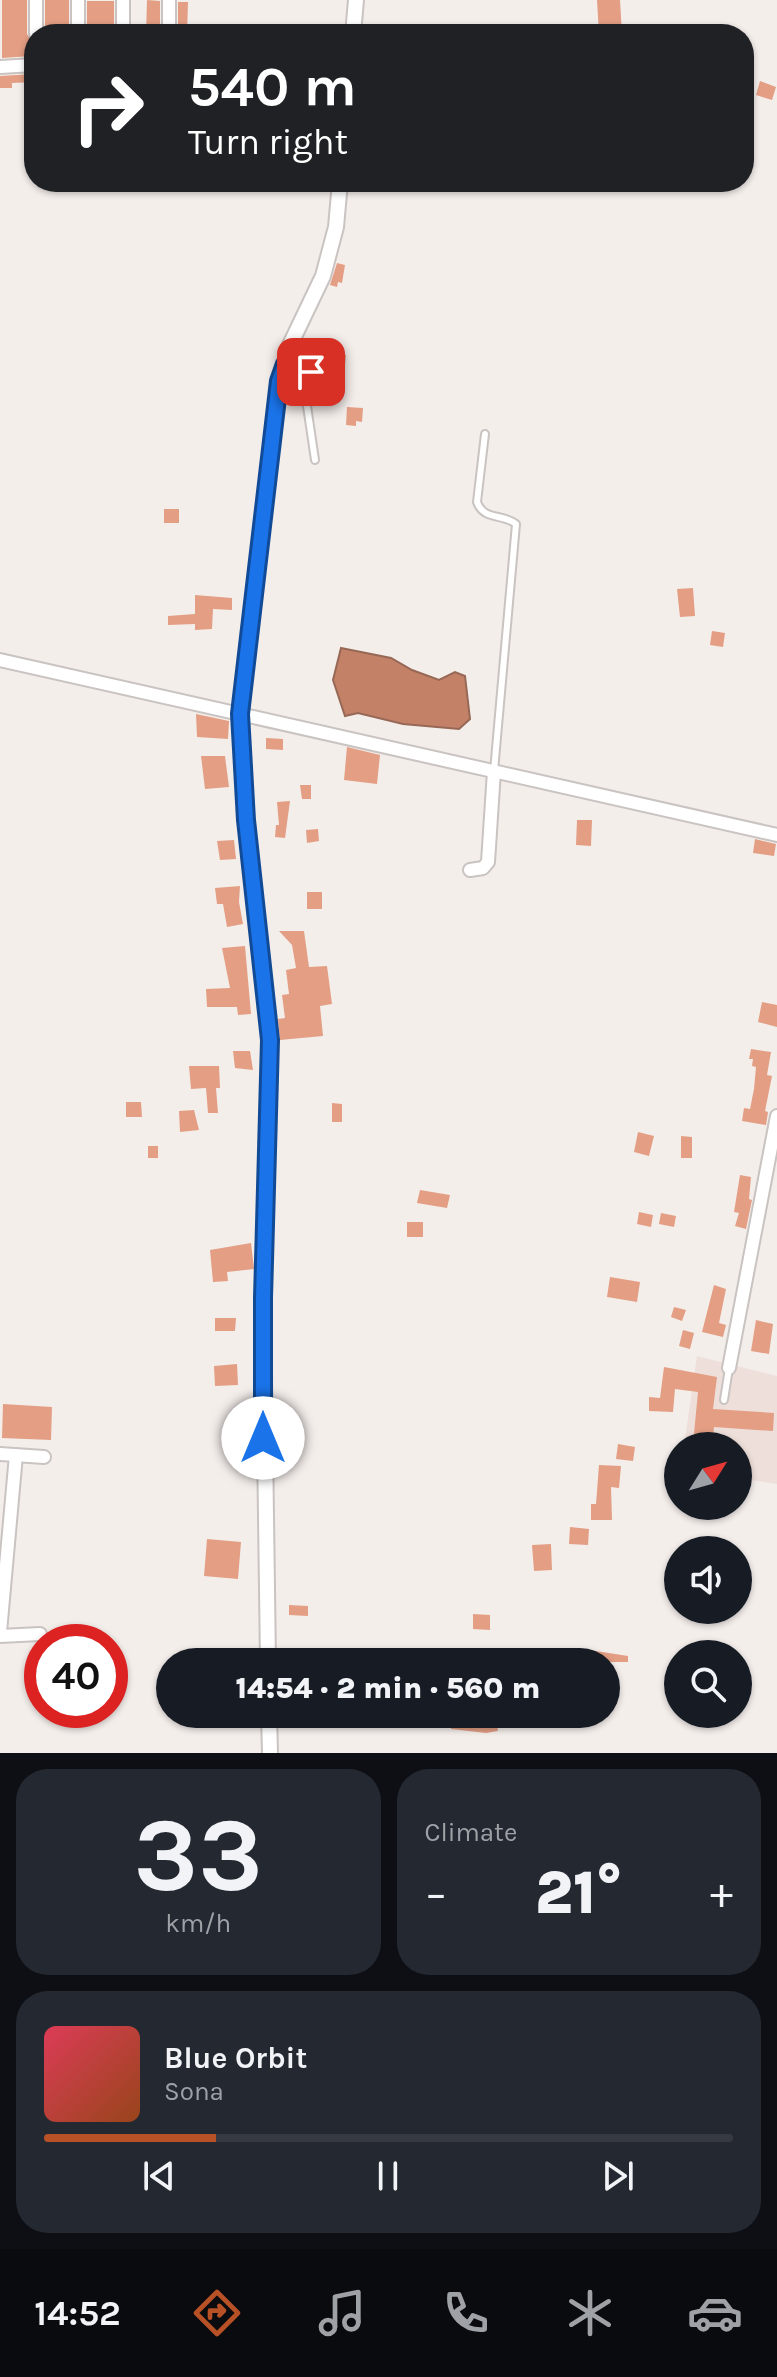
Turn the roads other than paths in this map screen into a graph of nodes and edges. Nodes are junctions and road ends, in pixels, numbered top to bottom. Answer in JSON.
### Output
{"nodes":[{"id":1,"x":36,"y":0,"type":"edge"},
{"id":2,"x":78,"y":0,"type":"edge"},
{"id":3,"x":123,"y":0,"type":"edge"},
{"id":4,"x":169,"y":0,"type":"edge"},
{"id":5,"x":356,"y":0,"type":"edge"},
{"id":6,"x":36,"y":24,"type":"edge"},
{"id":7,"x":78,"y":24,"type":"edge"},
{"id":8,"x":123,"y":24,"type":"edge"},
{"id":9,"x":169,"y":24,"type":"edge"},
{"id":10,"x":354,"y":24,"type":"edge"},
{"id":11,"x":24,"y":66,"type":"edge"},
{"id":12,"x":0,"y":67,"type":"edge"},
{"id":13,"x":339,"y":192,"type":"edge"},
{"id":14,"x":285,"y":364,"type":"junction"},
{"id":15,"x":322,"y":372,"type":"dead end"},
{"id":16,"x":299,"y":373,"type":"junction"},
{"id":17,"x":485,"y":434,"type":"dead end"},
{"id":18,"x":315,"y":460,"type":"dead end"},
{"id":19,"x":0,"y":660,"type":"edge"},
{"id":20,"x":240,"y":714,"type":"junction"},
{"id":21,"x":494,"y":771,"type":"junction"},
{"id":22,"x":777,"y":835,"type":"edge"},
{"id":23,"x":470,"y":870,"type":"dead end"},
{"id":24,"x":777,"y":1116,"type":"edge"},
{"id":25,"x":729,"y":1368,"type":"joint"},
{"id":26,"x":724,"y":1400,"type":"dead end"},
{"id":27,"x":0,"y":1454,"type":"edge"},
{"id":28,"x":16,"y":1455,"type":"junction"},
{"id":29,"x":44,"y":1457,"type":"dead end"},
{"id":30,"x":0,"y":1634,"type":"edge"},
{"id":31,"x":24,"y":1634,"type":"edge"},
{"id":32,"x":268,"y":1648,"type":"edge"},
{"id":33,"x":269,"y":1728,"type":"edge"},
{"id":34,"x":270,"y":1753,"type":"edge"}],
"edges":[{"from":1,"to":6,"type":"street"},
{"from":2,"to":7,"type":"street"},
{"from":3,"to":8,"type":"street"},
{"from":4,"to":9,"type":"street"},
{"from":5,"to":10,"type":"street"},
{"from":11,"to":12,"type":"street"},
{"from":13,"to":14,"type":"street"},
{"from":14,"to":16,"type":"lane"},
{"from":14,"to":20,"type":"street"},
{"from":15,"to":16,"type":"lane"},
{"from":16,"to":18,"type":"lane"},
{"from":17,"to":21,"type":"lane"},
{"from":19,"to":20,"type":"street"},
{"from":20,"to":21,"type":"street"},
{"from":20,"to":32,"type":"street"},
{"from":21,"to":22,"type":"street"},
{"from":21,"to":23,"type":"street"},
{"from":24,"to":25,"type":"street"},
{"from":25,"to":26,"type":"lane"},
{"from":27,"to":28,"type":"street"},
{"from":28,"to":29,"type":"street"},
{"from":28,"to":30,"type":"street"},
{"from":30,"to":31,"type":"street"},
{"from":33,"to":34,"type":"street"}]}
